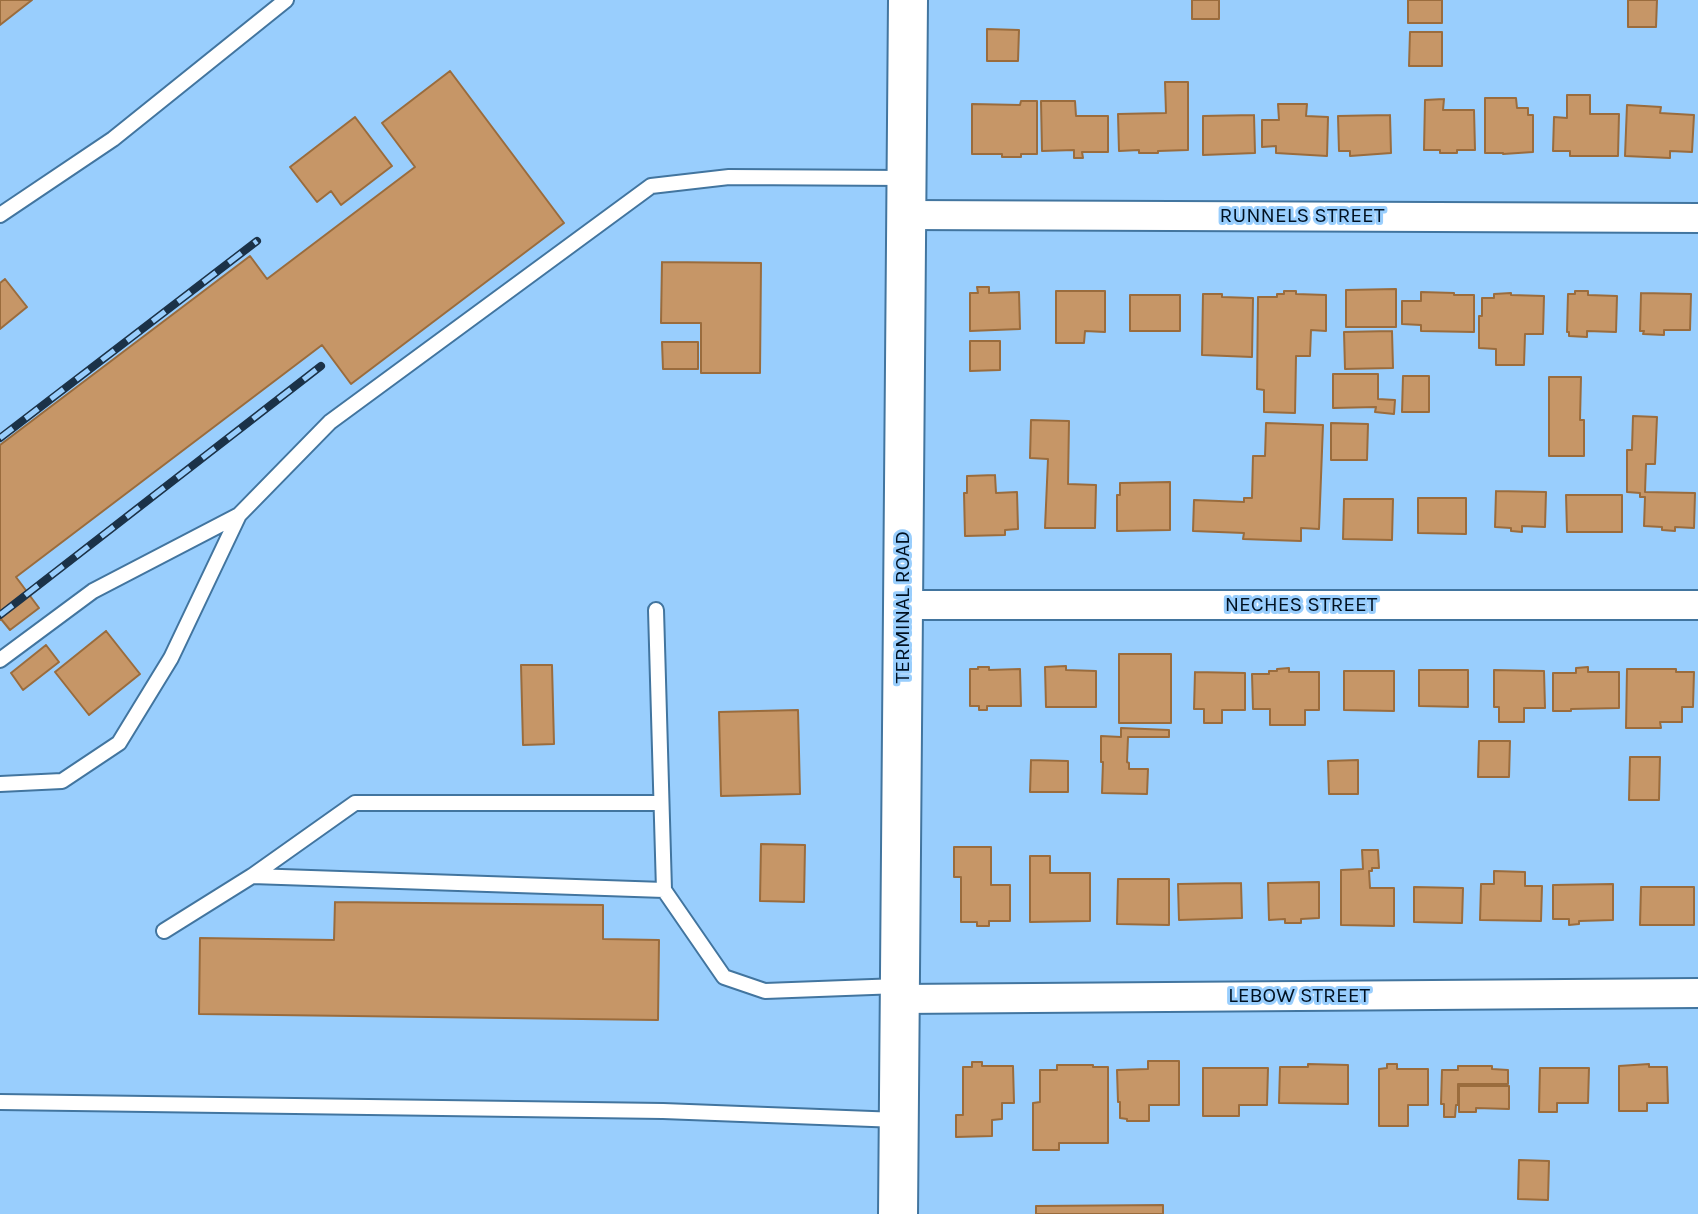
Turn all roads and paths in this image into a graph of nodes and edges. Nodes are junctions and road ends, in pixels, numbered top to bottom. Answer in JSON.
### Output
{"nodes":[{"id":1,"x":286,"y":0,"type":"edge"},
{"id":2,"x":908,"y":0,"type":"edge"},
{"id":3,"x":907,"y":177,"type":"junction"},
{"id":4,"x":0,"y":215,"type":"edge"},
{"id":5,"x":907,"y":215,"type":"junction"},
{"id":6,"x":1698,"y":218,"type":"edge"},
{"id":7,"x":239,"y":514,"type":"junction"},
{"id":8,"x":903,"y":605,"type":"junction"},
{"id":9,"x":1698,"y":605,"type":"edge"},
{"id":10,"x":656,"y":610,"type":"dead end"},
{"id":11,"x":0,"y":660,"type":"edge"},
{"id":12,"x":0,"y":784,"type":"edge"},
{"id":13,"x":661,"y":803,"type":"junction"},
{"id":14,"x":252,"y":876,"type":"junction"},
{"id":15,"x":664,"y":890,"type":"junction"},
{"id":16,"x":164,"y":931,"type":"dead end"},
{"id":17,"x":900,"y":993,"type":"junction"},
{"id":18,"x":1698,"y":993,"type":"edge"},
{"id":19,"x":0,"y":1101,"type":"edge"},
{"id":20,"x":899,"y":1120,"type":"junction"},
{"id":21,"x":898,"y":1214,"type":"edge"}],
"edges":[{"from":1,"to":4,"type":"lane"},
{"from":2,"to":3,"type":"main road","name":"TERMINAL ROAD"},
{"from":3,"to":5,"type":"main road","name":"TERMINAL ROAD"},
{"from":3,"to":7,"type":"lane"},
{"from":5,"to":6,"type":"street","name":"RUNNELS STREET"},
{"from":5,"to":8,"type":"main road","name":"TERMINAL ROAD"},
{"from":7,"to":11,"type":"lane"},
{"from":7,"to":12,"type":"lane"},
{"from":8,"to":9,"type":"street","name":"NECHES STREET"},
{"from":8,"to":17,"type":"main road","name":"TERMINAL ROAD"},
{"from":10,"to":13,"type":"lane"},
{"from":13,"to":14,"type":"lane"},
{"from":13,"to":15,"type":"lane"},
{"from":14,"to":15,"type":"lane"},
{"from":14,"to":16,"type":"lane"},
{"from":15,"to":17,"type":"lane"},
{"from":17,"to":18,"type":"street","name":"LEBOW STREET"},
{"from":17,"to":20,"type":"main road","name":"TERMINAL ROAD"},
{"from":19,"to":20,"type":"lane"},
{"from":20,"to":21,"type":"main road","name":"TERMINAL ROAD"}]}
